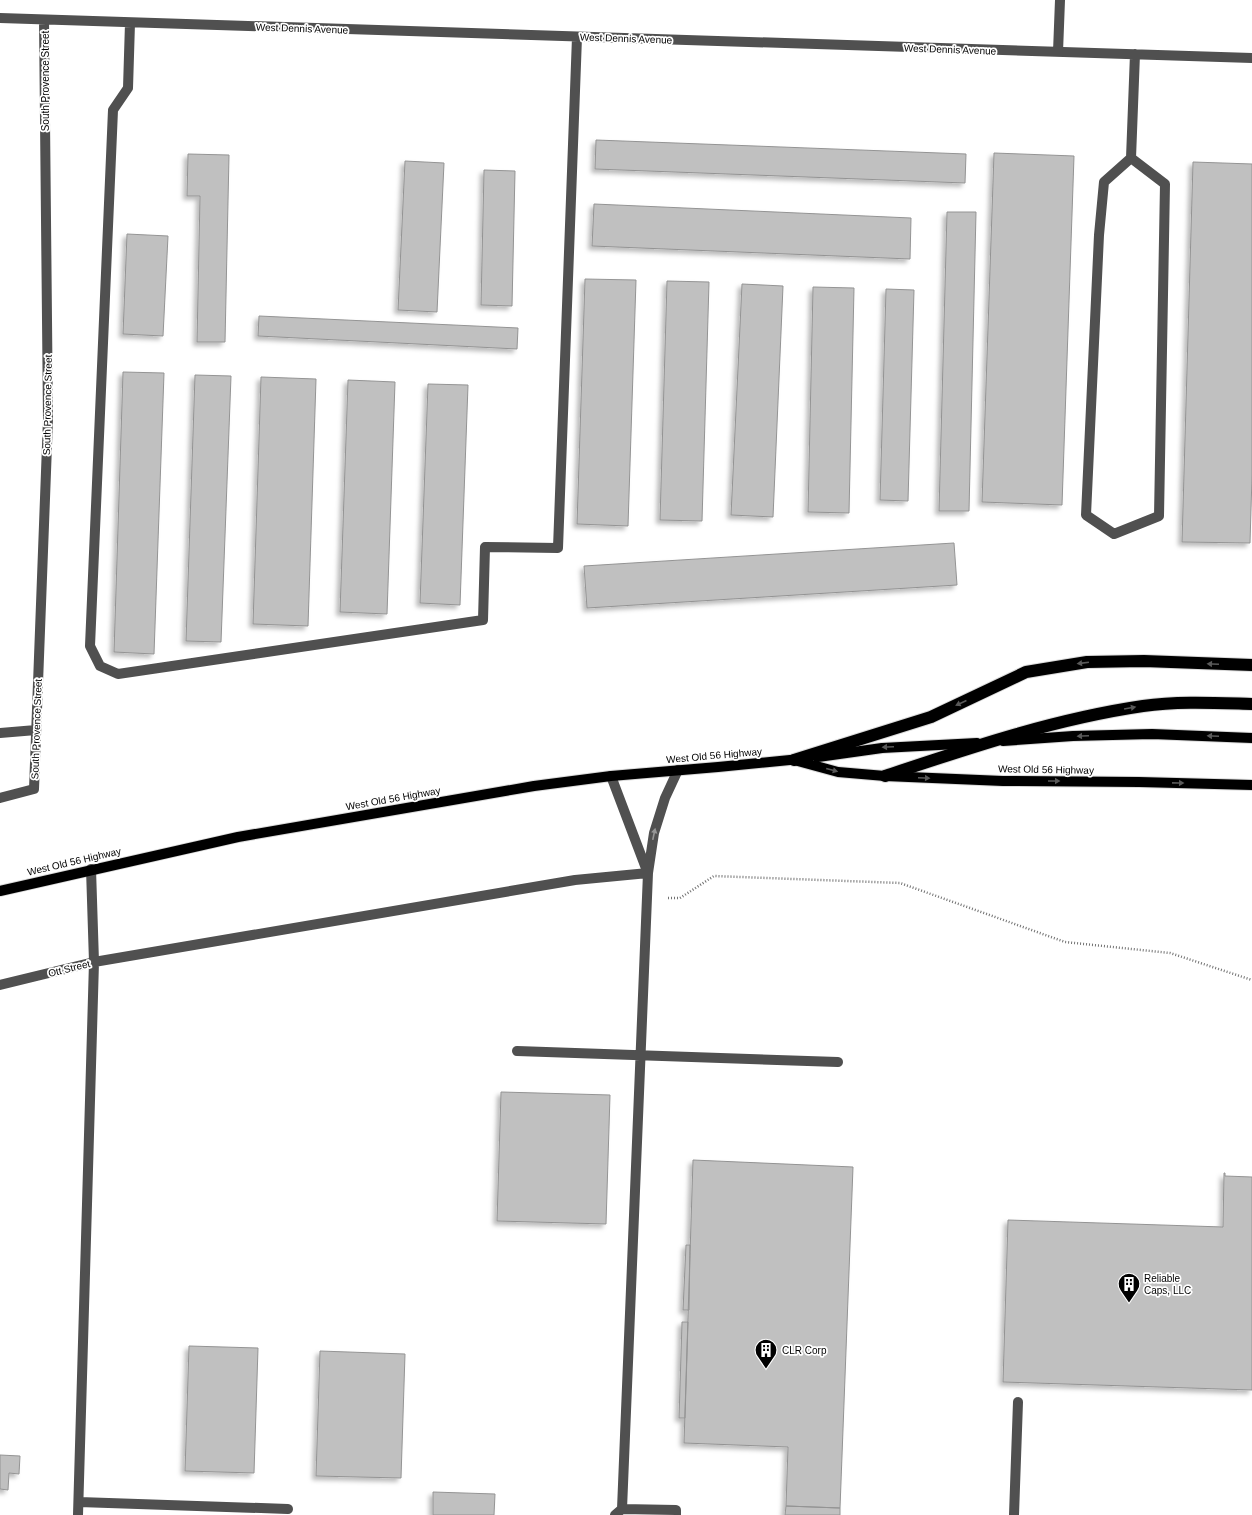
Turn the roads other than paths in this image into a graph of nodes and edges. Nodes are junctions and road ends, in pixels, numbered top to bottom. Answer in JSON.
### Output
{"nodes":[{"id":1,"x":1060,"y":0,"type":"edge"},
{"id":2,"x":0,"y":18,"type":"edge"},
{"id":3,"x":44,"y":20,"type":"junction"},
{"id":4,"x":130,"y":22,"type":"junction"},
{"id":5,"x":577,"y":37,"type":"junction"},
{"id":6,"x":1058,"y":52,"type":"junction"},
{"id":7,"x":1135,"y":54,"type":"junction"},
{"id":8,"x":1252,"y":58,"type":"edge"},
{"id":9,"x":1131,"y":158,"type":"junction"},
{"id":10,"x":1252,"y":666,"type":"edge"},
{"id":11,"x":1252,"y":704,"type":"edge"},
{"id":12,"x":36,"y":730,"type":"junction"},
{"id":13,"x":0,"y":733,"type":"edge"},
{"id":14,"x":1252,"y":738,"type":"edge"},
{"id":15,"x":983,"y":743,"type":"junction"},
{"id":16,"x":794,"y":760,"type":"junction"},
{"id":17,"x":678,"y":770,"type":"junction"},
{"id":18,"x":611,"y":776,"type":"junction"},
{"id":19,"x":885,"y":776,"type":"junction"},
{"id":20,"x":1252,"y":784,"type":"edge"},
{"id":21,"x":0,"y":798,"type":"edge"},
{"id":22,"x":91,"y":869,"type":"junction"},
{"id":23,"x":648,"y":873,"type":"junction"},
{"id":24,"x":0,"y":891,"type":"edge"},
{"id":25,"x":94,"y":962,"type":"junction"},
{"id":26,"x":0,"y":985,"type":"edge"},
{"id":27,"x":517,"y":1051,"type":"dead end"},
{"id":28,"x":640,"y":1056,"type":"junction"},
{"id":29,"x":838,"y":1062,"type":"dead end"},
{"id":30,"x":1018,"y":1402,"type":"dead end"},
{"id":31,"x":79,"y":1502,"type":"junction"},
{"id":32,"x":288,"y":1509,"type":"dead end"},
{"id":33,"x":619,"y":1512,"type":"edge"},
{"id":34,"x":78,"y":1515,"type":"edge"},
{"id":35,"x":676,"y":1515,"type":"edge"},
{"id":36,"x":1014,"y":1515,"type":"edge"}],
"edges":[{"from":1,"to":6,"type":"street"},
{"from":2,"to":3,"type":"street","name":"West Dennis Avenue"},
{"from":3,"to":4,"type":"street","name":"West Dennis Avenue"},
{"from":3,"to":12,"type":"street","name":"South Provence Street"},
{"from":4,"to":5,"type":"street","name":"West Dennis Avenue"},
{"from":4,"to":5,"type":"street"},
{"from":5,"to":6,"type":"street","name":"West Dennis Avenue"},
{"from":6,"to":7,"type":"street","name":"West Dennis Avenue"},
{"from":7,"to":8,"type":"street","name":"West Dennis Avenue"},
{"from":7,"to":9,"type":"street"},
{"from":9,"to":9,"type":"street"},
{"from":10,"to":16,"type":"highway","one_way":true},
{"from":15,"to":11,"type":"highway","one_way":true},
{"from":12,"to":13,"type":"street"},
{"from":12,"to":21,"type":"street","name":"South Provence Street"},
{"from":14,"to":15,"type":"main road","name":"West Old 56 Highway","one_way":true},
{"from":15,"to":16,"type":"main road","name":"West Old 56 Highway","one_way":true},
{"from":15,"to":19,"type":"highway"},
{"from":16,"to":17,"type":"main road","name":"West Old 56 Highway"},
{"from":16,"to":19,"type":"main road","name":"West Old 56 Highway","one_way":true},
{"from":17,"to":18,"type":"main road","name":"West Old 56 Highway"},
{"from":23,"to":17,"type":"street","one_way":true},
{"from":18,"to":22,"type":"main road","name":"West Old 56 Highway"},
{"from":18,"to":23,"type":"street"},
{"from":19,"to":20,"type":"main road","name":"West Old 56 Highway","one_way":true},
{"from":22,"to":24,"type":"main road","name":"West Old 56 Highway"},
{"from":22,"to":25,"type":"street","name":"Ott Street"},
{"from":23,"to":25,"type":"street"},
{"from":23,"to":28,"type":"street"},
{"from":25,"to":26,"type":"street","name":"Ott Street"},
{"from":25,"to":31,"type":"street"},
{"from":27,"to":28,"type":"street"},
{"from":28,"to":29,"type":"street"},
{"from":28,"to":33,"type":"street"},
{"from":30,"to":36,"type":"street"},
{"from":31,"to":32,"type":"street"},
{"from":31,"to":34,"type":"street"},
{"from":33,"to":35,"type":"street"}]}
